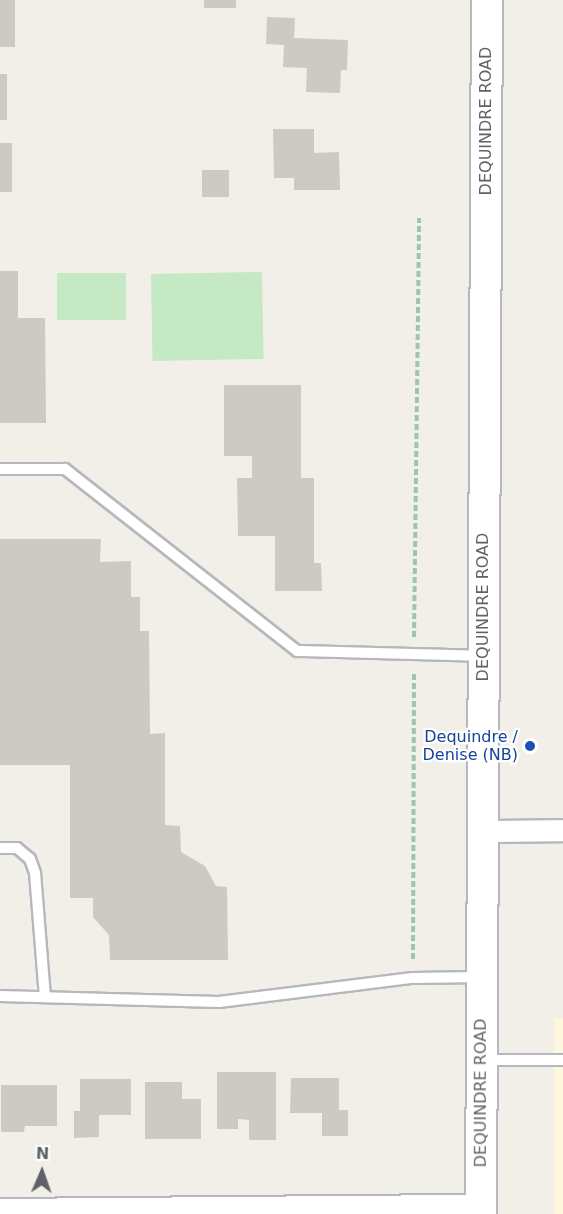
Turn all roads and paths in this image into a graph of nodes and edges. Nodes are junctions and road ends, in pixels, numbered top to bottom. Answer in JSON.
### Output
{"nodes":[{"id":1,"x":487,"y":0,"type":"edge"},
{"id":2,"x":418,"y":218,"type":"dead end"},
{"id":3,"x":0,"y":469,"type":"edge"},
{"id":4,"x":414,"y":638,"type":"dead end"},
{"id":5,"x":483,"y":656,"type":"junction"},
{"id":6,"x":414,"y":672,"type":"dead end"},
{"id":7,"x":563,"y":830,"type":"edge"},
{"id":8,"x":483,"y":831,"type":"junction"},
{"id":9,"x":0,"y":848,"type":"edge"},
{"id":10,"x":413,"y":959,"type":"dead end"},
{"id":11,"x":482,"y":977,"type":"junction"},
{"id":12,"x":0,"y":996,"type":"edge"},
{"id":13,"x":45,"y":996,"type":"junction"},
{"id":14,"x":481,"y":1060,"type":"junction"},
{"id":15,"x":563,"y":1060,"type":"edge"},
{"id":16,"x":0,"y":1209,"type":"edge"},
{"id":17,"x":481,"y":1210,"type":"edge"}],
"edges":[{"from":1,"to":5,"type":"main road","name":"DEQUINDRE ROAD"},
{"from":2,"to":4,"type":"path"},
{"from":3,"to":5,"type":"lane"},
{"from":5,"to":8,"type":"main road","name":"DEQUINDRE ROAD"},
{"from":6,"to":10,"type":"path"},
{"from":7,"to":8,"type":"street"},
{"from":8,"to":11,"type":"main road","name":"DEQUINDRE ROAD"},
{"from":9,"to":13,"type":"lane"},
{"from":11,"to":13,"type":"lane"},
{"from":11,"to":14,"type":"main road","name":"DEQUINDRE ROAD"},
{"from":12,"to":13,"type":"lane"},
{"from":14,"to":15,"type":"lane"},
{"from":14,"to":17,"type":"main road","name":"DEQUINDRE ROAD"},
{"from":16,"to":17,"type":"street"}]}
